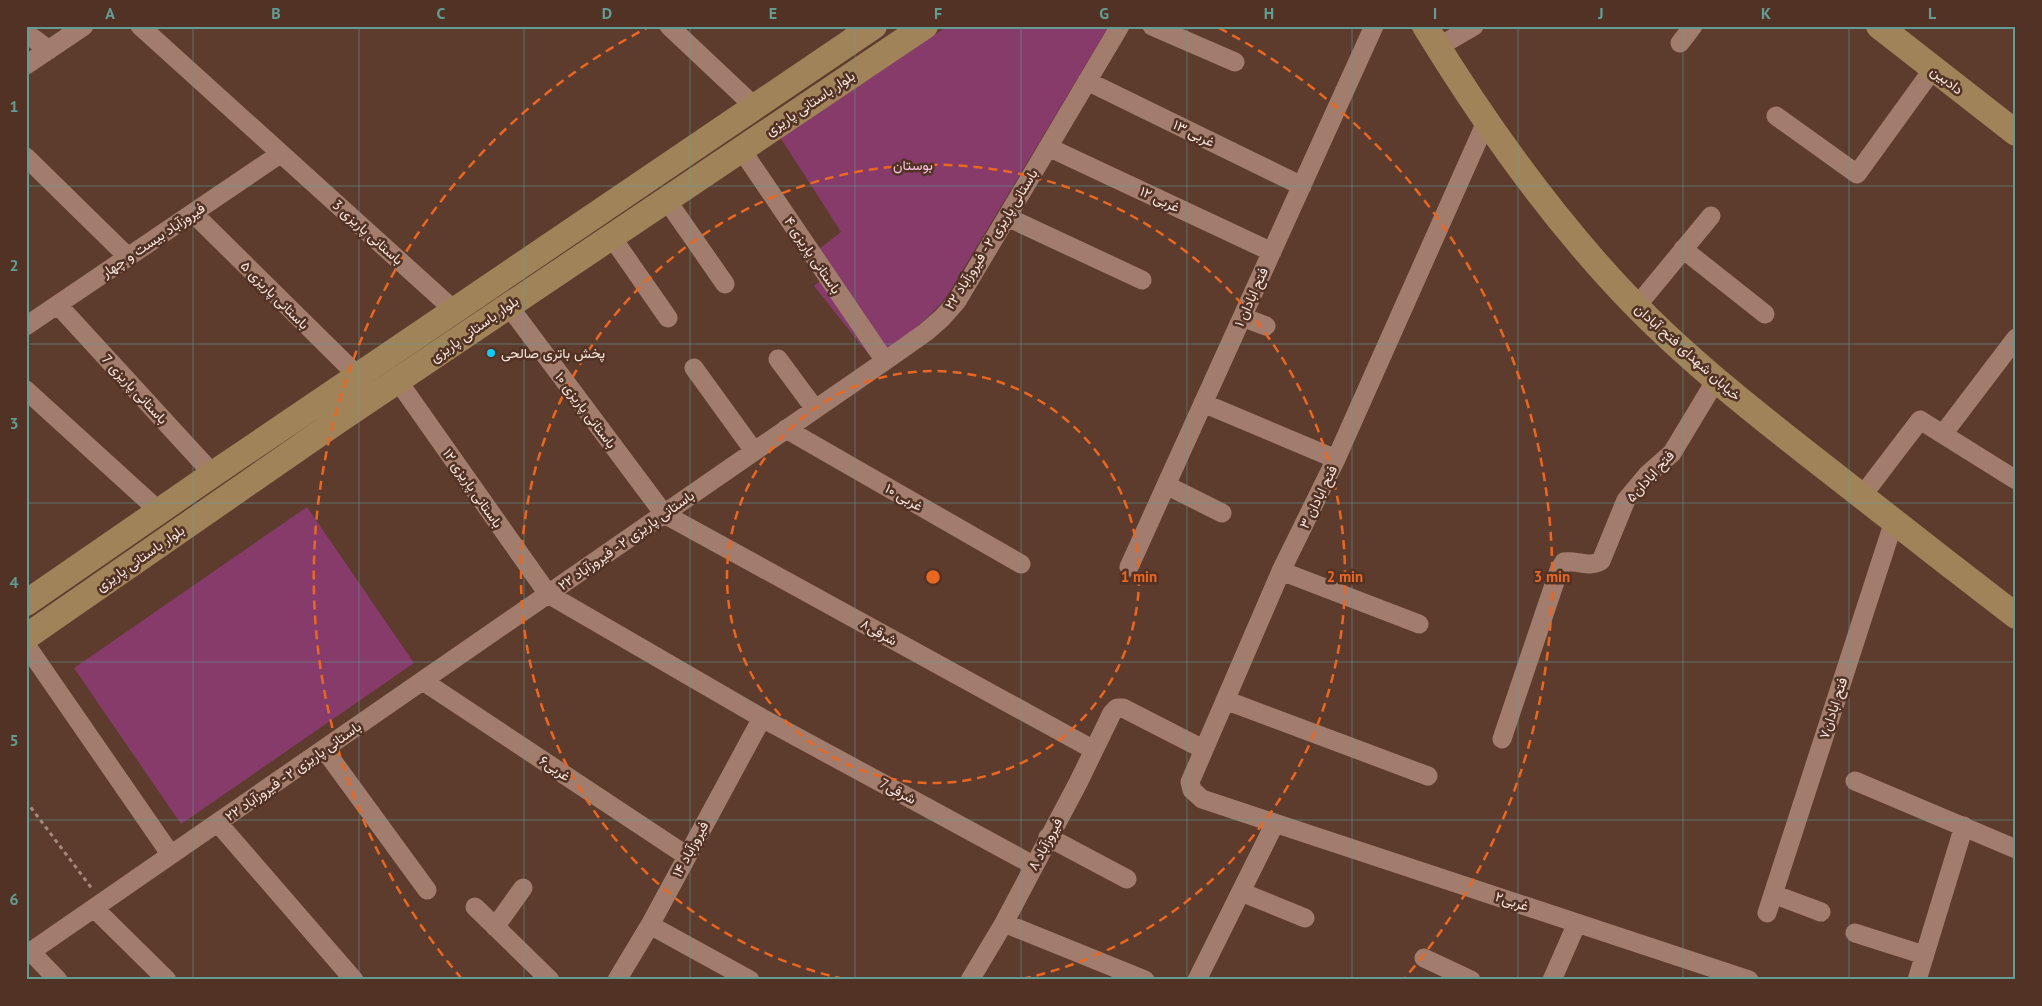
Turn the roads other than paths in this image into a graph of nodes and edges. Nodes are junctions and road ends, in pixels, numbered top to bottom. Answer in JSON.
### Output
{"nodes":[{"id":1,"x":84,"y":26,"type":"edge"},
{"id":2,"x":140,"y":26,"type":"edge"},
{"id":3,"x":669,"y":26,"type":"edge"},
{"id":4,"x":874,"y":26,"type":"edge"},
{"id":5,"x":925,"y":26,"type":"edge"},
{"id":6,"x":1120,"y":26,"type":"edge"},
{"id":7,"x":1152,"y":26,"type":"edge"},
{"id":8,"x":1374,"y":26,"type":"edge"},
{"id":9,"x":1474,"y":26,"type":"edge"},
{"id":10,"x":1693,"y":26,"type":"edge"},
{"id":11,"x":1880,"y":26,"type":"edge"},
{"id":12,"x":26,"y":33,"type":"edge"},
{"id":13,"x":1432,"y":37,"type":"edge"},
{"id":14,"x":1680,"y":43,"type":"dead end"},
{"id":15,"x":49,"y":50,"type":"junction"},
{"id":16,"x":1235,"y":62,"type":"dead end"},
{"id":17,"x":26,"y":65,"type":"edge"},
{"id":18,"x":1933,"y":69,"type":"junction"},
{"id":19,"x":1087,"y":81,"type":"junction"},
{"id":20,"x":755,"y":107,"type":"junction"},
{"id":21,"x":1776,"y":116,"type":"dead end"},
{"id":22,"x":1486,"y":122,"type":"junction"},
{"id":23,"x":2016,"y":133,"type":"edge"},
{"id":24,"x":1048,"y":147,"type":"junction"},
{"id":25,"x":741,"y":149,"type":"junction"},
{"id":26,"x":280,"y":154,"type":"junction"},
{"id":27,"x":26,"y":157,"type":"edge"},
{"id":28,"x":1302,"y":186,"type":"junction"},
{"id":29,"x":666,"y":199,"type":"junction"},
{"id":30,"x":192,"y":213,"type":"junction"},
{"id":31,"x":1711,"y":216,"type":"dead end"},
{"id":32,"x":1007,"y":217,"type":"junction"},
{"id":33,"x":611,"y":236,"type":"junction"},
{"id":34,"x":1683,"y":249,"type":"junction"},
{"id":35,"x":1272,"y":252,"type":"junction"},
{"id":36,"x":128,"y":257,"type":"junction"},
{"id":37,"x":1142,"y":280,"type":"dead end"},
{"id":38,"x":725,"y":284,"type":"dead end"},
{"id":39,"x":58,"y":305,"type":"junction"},
{"id":40,"x":508,"y":306,"type":"junction"},
{"id":41,"x":1636,"y":306,"type":"junction"},
{"id":42,"x":455,"y":311,"type":"junction"},
{"id":43,"x":1765,"y":314,"type":"dead end"},
{"id":44,"x":1242,"y":317,"type":"junction"},
{"id":45,"x":668,"y":318,"type":"dead end"},
{"id":46,"x":26,"y":326,"type":"edge"},
{"id":47,"x":1266,"y":326,"type":"dead end"},
{"id":48,"x":2016,"y":338,"type":"edge"},
{"id":49,"x":778,"y":359,"type":"dead end"},
{"id":50,"x":885,"y":361,"type":"junction"},
{"id":51,"x":694,"y":368,"type":"dead end"},
{"id":52,"x":358,"y":376,"type":"junction"},
{"id":53,"x":1716,"y":380,"type":"junction"},
{"id":54,"x":398,"y":382,"type":"junction"},
{"id":55,"x":26,"y":390,"type":"edge"},
{"id":56,"x":1204,"y":403,"type":"junction"},
{"id":57,"x":815,"y":409,"type":"junction"},
{"id":58,"x":786,"y":429,"type":"junction"},
{"id":59,"x":1943,"y":434,"type":"junction"},
{"id":60,"x":754,"y":451,"type":"junction"},
{"id":61,"x":1336,"y":459,"type":"junction"},
{"id":62,"x":213,"y":474,"type":"junction"},
{"id":63,"x":2016,"y":480,"type":"edge"},
{"id":64,"x":1166,"y":485,"type":"junction"},
{"id":65,"x":1862,"y":496,"type":"junction"},
{"id":66,"x":159,"y":512,"type":"junction"},
{"id":67,"x":1222,"y":513,"type":"dead end"},
{"id":68,"x":664,"y":514,"type":"junction"},
{"id":69,"x":1894,"y":521,"type":"junction"},
{"id":70,"x":1021,"y":564,"type":"dead end"},
{"id":71,"x":1129,"y":567,"type":"dead end"},
{"id":72,"x":1281,"y":571,"type":"junction"},
{"id":73,"x":548,"y":594,"type":"junction"},
{"id":74,"x":26,"y":603,"type":"edge"},
{"id":75,"x":2016,"y":616,"type":"edge"},
{"id":76,"x":1419,"y":624,"type":"dead end"},
{"id":77,"x":26,"y":636,"type":"edge"},
{"id":78,"x":26,"y":645,"type":"edge"},
{"id":79,"x":423,"y":681,"type":"junction"},
{"id":80,"x":1225,"y":700,"type":"junction"},
{"id":81,"x":762,"y":718,"type":"junction"},
{"id":82,"x":1502,"y":739,"type":"dead end"},
{"id":83,"x":1203,"y":749,"type":"junction"},
{"id":84,"x":324,"y":750,"type":"junction"},
{"id":85,"x":1094,"y":750,"type":"junction"},
{"id":86,"x":1428,"y":776,"type":"dead end"},
{"id":87,"x":1855,"y":781,"type":"dead end"},
{"id":88,"x":218,"y":823,"type":"junction"},
{"id":89,"x":1275,"y":823,"type":"junction"},
{"id":90,"x":1964,"y":826,"type":"junction"},
{"id":91,"x":1048,"y":837,"type":"junction"},
{"id":92,"x":2016,"y":849,"type":"edge"},
{"id":93,"x":171,"y":855,"type":"junction"},
{"id":94,"x":687,"y":856,"type":"junction"},
{"id":95,"x":1033,"y":865,"type":"junction"},
{"id":96,"x":1127,"y":880,"type":"dead end"},
{"id":97,"x":523,"y":888,"type":"dead end"},
{"id":98,"x":427,"y":890,"type":"dead end"},
{"id":99,"x":1241,"y":892,"type":"junction"},
{"id":100,"x":1773,"y":894,"type":"junction"},
{"id":101,"x":98,"y":906,"type":"junction"},
{"id":102,"x":475,"y":907,"type":"dead end"},
{"id":103,"x":1821,"y":912,"type":"dead end"},
{"id":104,"x":1767,"y":913,"type":"dead end"},
{"id":105,"x":1305,"y":918,"type":"dead end"},
{"id":106,"x":1004,"y":923,"type":"junction"},
{"id":107,"x":1577,"y":923,"type":"junction"},
{"id":108,"x":650,"y":925,"type":"junction"},
{"id":109,"x":495,"y":927,"type":"junction"},
{"id":110,"x":1855,"y":933,"type":"dead end"},
{"id":111,"x":29,"y":953,"type":"edge"},
{"id":112,"x":1924,"y":955,"type":"junction"},
{"id":113,"x":1424,"y":958,"type":"dead end"},
{"id":114,"x":58,"y":980,"type":"edge"},
{"id":115,"x":167,"y":980,"type":"edge"},
{"id":116,"x":354,"y":980,"type":"edge"},
{"id":117,"x":550,"y":980,"type":"edge"},
{"id":118,"x":617,"y":980,"type":"edge"},
{"id":119,"x":750,"y":980,"type":"edge"},
{"id":120,"x":970,"y":980,"type":"edge"},
{"id":121,"x":1144,"y":980,"type":"edge"},
{"id":122,"x":1197,"y":980,"type":"edge"},
{"id":123,"x":1471,"y":980,"type":"edge"},
{"id":124,"x":1552,"y":980,"type":"edge"},
{"id":125,"x":1749,"y":980,"type":"edge"},
{"id":126,"x":1917,"y":980,"type":"edge"}],
"edges":[{"from":1,"to":15,"type":"street"},
{"from":2,"to":26,"type":"street","name":"باستانی پاریزی 3"},
{"from":3,"to":20,"type":"street"},
{"from":4,"to":20,"type":"main road","name":"بلوار باستانی پاریزی"},
{"from":5,"to":25,"type":"main road","name":"بلوار باستانی پاریزی"},
{"from":6,"to":19,"type":"street","name":"باستانی پاریزی ۲ - فیروزآباد ۲۲"},
{"from":7,"to":16,"type":"street"},
{"from":8,"to":28,"type":"street","name":"فتح ابادان ۱"},
{"from":9,"to":13,"type":"street"},
{"from":10,"to":14,"type":"street"},
{"from":11,"to":18,"type":"main road","name":"دادبین"},
{"from":12,"to":15,"type":"street"},
{"from":13,"to":22,"type":"main road","name":"خیابان شهدای فتح آبادان"},
{"from":15,"to":17,"type":"street"},
{"from":18,"to":21,"type":"street"},
{"from":18,"to":23,"type":"main road","name":"دادبین"},
{"from":19,"to":24,"type":"street","name":"باستانی پاریزی ۲ - فیروزآباد ۲۲"},
{"from":19,"to":28,"type":"street","name":"غربی ۱۳"},
{"from":20,"to":42,"type":"main road","name":"بلوار باستانی پاریزی"},
{"from":22,"to":41,"type":"main road","name":"خیابان شهدای فتح آبادان"},
{"from":22,"to":61,"type":"street","name":"فتح ابادان ۳"},
{"from":24,"to":32,"type":"street","name":"باستانی پاریزی ۲ - فیروزآباد ۲۲"},
{"from":24,"to":35,"type":"street","name":"غربی ۱۲"},
{"from":25,"to":29,"type":"main road","name":"بلوار باستانی پاریزی"},
{"from":25,"to":50,"type":"street","name":"باستانی پاریزی ۴"},
{"from":26,"to":30,"type":"street","name":"فیروزآباد بیست و چهار"},
{"from":26,"to":42,"type":"street","name":"باستانی پاریزی 3"},
{"from":27,"to":36,"type":"street"},
{"from":28,"to":35,"type":"street","name":"فتح ابادان ۱"},
{"from":29,"to":33,"type":"main road","name":"بلوار باستانی پاریزی"},
{"from":29,"to":38,"type":"street"},
{"from":30,"to":36,"type":"street","name":"فیروزآباد بیست و چهار"},
{"from":30,"to":52,"type":"street","name":"باستانی پاریزی ۵"},
{"from":31,"to":34,"type":"street"},
{"from":32,"to":37,"type":"street"},
{"from":32,"to":50,"type":"street","name":"باستانی پاریزی ۲ - فیروزآباد ۲۲"},
{"from":33,"to":40,"type":"main road","name":"بلوار باستانی پاریزی"},
{"from":33,"to":45,"type":"street"},
{"from":34,"to":41,"type":"street"},
{"from":34,"to":43,"type":"street"},
{"from":35,"to":44,"type":"street","name":"فتح ابادان ۱"},
{"from":36,"to":39,"type":"street","name":"فیروزآباد بیست و چهار"},
{"from":39,"to":46,"type":"street","name":"فیروزآباد بیست و چهار"},
{"from":39,"to":62,"type":"street","name":"باستانی پاریزی 7"},
{"from":40,"to":54,"type":"main road","name":"بلوار باستانی پاریزی"},
{"from":40,"to":68,"type":"street","name":"باستانی پاریزی ۱۰"},
{"from":41,"to":53,"type":"main road","name":"خیابان شهدای فتح آبادان"},
{"from":42,"to":52,"type":"main road","name":"بلوار باستانی پاریزی"},
{"from":44,"to":47,"type":"street"},
{"from":44,"to":56,"type":"street","name":"فتح ابادان ۱"},
{"from":48,"to":59,"type":"street"},
{"from":49,"to":57,"type":"street"},
{"from":50,"to":57,"type":"street","name":"باستانی پاریزی ۲ - فیروزآباد ۲۲"},
{"from":51,"to":60,"type":"street"},
{"from":52,"to":62,"type":"main road","name":"بلوار باستانی پاریزی"},
{"from":53,"to":65,"type":"main road","name":"خیابان شهدای فتح آبادان"},
{"from":53,"to":82,"type":"street","name":"فتح ابادان۵"},
{"from":54,"to":73,"type":"street","name":"باستانی پاریزی ۱۲"},
{"from":54,"to":77,"type":"main road","name":"بلوار باستانی پاریزی"},
{"from":55,"to":66,"type":"street"},
{"from":56,"to":61,"type":"street"},
{"from":56,"to":64,"type":"street","name":"فتح ابادان ۱"},
{"from":57,"to":58,"type":"street","name":"باستانی پاریزی ۲ - فیروزآباد ۲۲"},
{"from":58,"to":60,"type":"street","name":"باستانی پاریزی ۲ - فیروزآباد ۲۲"},
{"from":58,"to":70,"type":"street","name":"غربی ۱۰"},
{"from":59,"to":63,"type":"street"},
{"from":59,"to":65,"type":"street"},
{"from":60,"to":68,"type":"street","name":"باستانی پاریزی ۲ - فیروزآباد ۲۲"},
{"from":61,"to":72,"type":"street","name":"فتح ابادان ۳"},
{"from":62,"to":66,"type":"main road","name":"بلوار باستانی پاریزی"},
{"from":64,"to":67,"type":"street"},
{"from":64,"to":71,"type":"street","name":"فتح ابادان ۱"},
{"from":65,"to":69,"type":"main road","name":"خیابان شهدای فتح آبادان"},
{"from":66,"to":74,"type":"main road","name":"بلوار باستانی پاریزی"},
{"from":68,"to":73,"type":"street","name":"باستانی پاریزی ۲ - فیروزآباد ۲۲"},
{"from":68,"to":85,"type":"street","name":"شرقی۸"},
{"from":69,"to":75,"type":"main road","name":"خیابان شهدای فتح آبادان"},
{"from":69,"to":100,"type":"street","name":"فتح ابادان۷"},
{"from":72,"to":76,"type":"street"},
{"from":72,"to":80,"type":"street","name":"فتح ابادان ۳"},
{"from":73,"to":79,"type":"street","name":"باستانی پاریزی ۲ - فیروزآباد ۲۲"},
{"from":73,"to":81,"type":"street","name":"شرقی7"},
{"from":78,"to":93,"type":"street"},
{"from":79,"to":84,"type":"street","name":"باستانی پاریزی ۲ - فیروزآباد ۲۲"},
{"from":79,"to":94,"type":"street","name":"غربی۶"},
{"from":80,"to":83,"type":"street","name":"فتح ابادان ۳"},
{"from":80,"to":86,"type":"street"},
{"from":81,"to":94,"type":"street","name":"فیروزآباد ۱۴"},
{"from":81,"to":95,"type":"street","name":"شرقی7"},
{"from":83,"to":85,"type":"street","name":"فیروزآباد ۸"},
{"from":83,"to":89,"type":"street","name":"فتح ابادان ۳"},
{"from":84,"to":88,"type":"street","name":"باستانی پاریزی ۲ - فیروزآباد ۲۲"},
{"from":84,"to":98,"type":"street"},
{"from":85,"to":91,"type":"street","name":"فیروزآباد ۸"},
{"from":87,"to":90,"type":"street"},
{"from":88,"to":93,"type":"street","name":"باستانی پاریزی ۲ - فیروزآباد ۲۲"},
{"from":88,"to":116,"type":"street"},
{"from":89,"to":99,"type":"street"},
{"from":89,"to":107,"type":"street","name":"غربی۲"},
{"from":90,"to":92,"type":"street"},
{"from":90,"to":112,"type":"street"},
{"from":91,"to":95,"type":"street","name":"فیروزآباد ۸"},
{"from":91,"to":96,"type":"street"},
{"from":93,"to":101,"type":"street","name":"باستانی پاریزی ۲ - فیروزآباد ۲۲"},
{"from":94,"to":108,"type":"street","name":"فیروزآباد ۱۴"},
{"from":95,"to":106,"type":"street","name":"فیروزآباد ۸"},
{"from":97,"to":109,"type":"street"},
{"from":99,"to":105,"type":"street"},
{"from":99,"to":122,"type":"street"},
{"from":100,"to":103,"type":"street"},
{"from":100,"to":104,"type":"street","name":"فتح ابادان۷"},
{"from":101,"to":111,"type":"street","name":"باستانی پاریزی ۲ - فیروزآباد ۲۲"},
{"from":101,"to":115,"type":"street"},
{"from":102,"to":109,"type":"street"},
{"from":106,"to":120,"type":"street","name":"فیروزآباد ۸"},
{"from":106,"to":121,"type":"street"},
{"from":107,"to":124,"type":"street"},
{"from":107,"to":125,"type":"street","name":"غربی۲"},
{"from":108,"to":118,"type":"street","name":"فیروزآباد ۱۴"},
{"from":108,"to":119,"type":"street"},
{"from":109,"to":117,"type":"street"},
{"from":110,"to":112,"type":"street"},
{"from":111,"to":114,"type":"street"},
{"from":112,"to":126,"type":"street"},
{"from":113,"to":123,"type":"street"}]}
